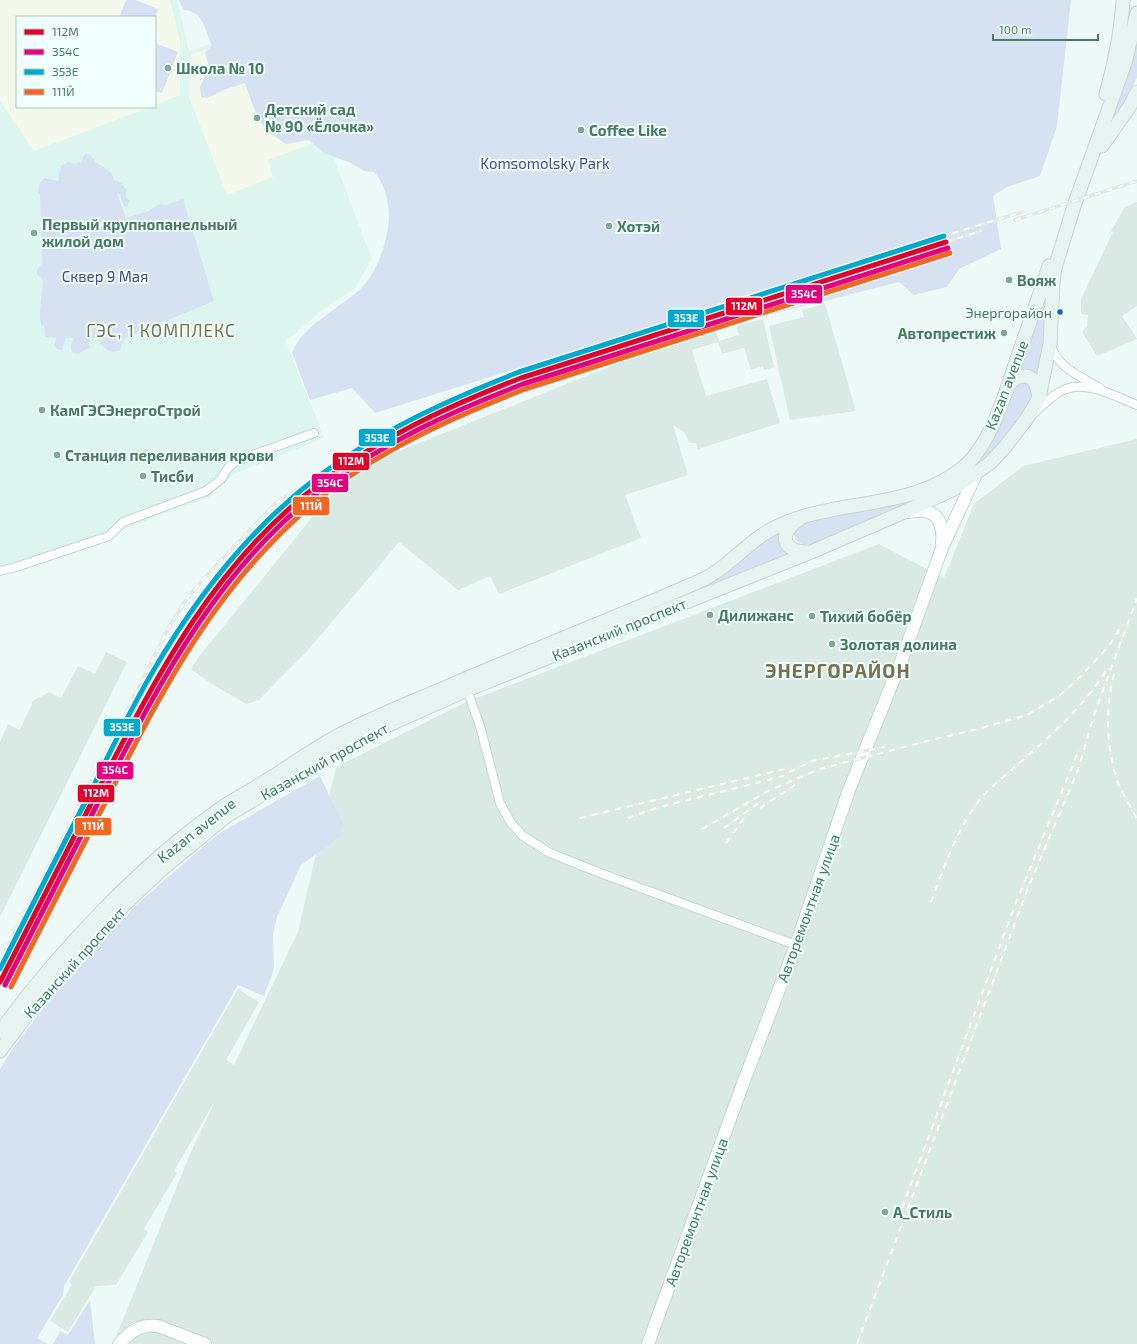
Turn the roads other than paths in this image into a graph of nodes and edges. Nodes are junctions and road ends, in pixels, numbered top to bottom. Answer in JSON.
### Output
{"nodes":[{"id":1,"x":1115,"y":0,"type":"edge"},
{"id":2,"x":1123,"y":0,"type":"edge"},
{"id":3,"x":1137,"y":13,"type":"edge"},
{"id":4,"x":1116,"y":59,"type":"junction"},
{"id":5,"x":1137,"y":92,"type":"edge"},
{"id":6,"x":1090,"y":165,"type":"junction"},
{"id":7,"x":1050,"y":344,"type":"junction"},
{"id":8,"x":1007,"y":388,"type":"junction"},
{"id":9,"x":1114,"y":396,"type":"junction"},
{"id":10,"x":1039,"y":398,"type":"junction"},
{"id":11,"x":1137,"y":405,"type":"edge"},
{"id":12,"x":1026,"y":420,"type":"junction"},
{"id":13,"x":314,"y":433,"type":"dead end"},
{"id":14,"x":976,"y":474,"type":"junction"},
{"id":15,"x":904,"y":512,"type":"junction"},
{"id":16,"x":803,"y":516,"type":"junction"},
{"id":17,"x":942,"y":548,"type":"junction"},
{"id":18,"x":811,"y":552,"type":"junction"},
{"id":19,"x":0,"y":570,"type":"edge"},
{"id":20,"x":467,"y":690,"type":"junction"},
{"id":21,"x":384,"y":720,"type":"junction"},
{"id":22,"x":356,"y":733,"type":"junction"},
{"id":23,"x":796,"y":945,"type":"junction"},
{"id":24,"x":0,"y":1032,"type":"edge"},
{"id":25,"x":0,"y":1051,"type":"edge"},
{"id":26,"x":119,"y":1344,"type":"edge"},
{"id":27,"x":205,"y":1344,"type":"edge"},
{"id":28,"x":648,"y":1344,"type":"edge"}],
"edges":[{"from":1,"to":4,"type":"main road"},
{"from":2,"to":4,"type":"main road","name":"Kazan avenue"},
{"from":3,"to":6,"type":"main road","name":"Kazan avenue"},
{"from":4,"to":8,"type":"main road","name":"Kazan avenue"},
{"from":5,"to":6,"type":"main road"},
{"from":6,"to":7,"type":"main road","name":"Kazan avenue"},
{"from":7,"to":9,"type":"street"},
{"from":7,"to":10,"type":"main road","name":"Kazan avenue"},
{"from":8,"to":10,"type":"main road"},
{"from":8,"to":16,"type":"main road","name":"Kazan avenue"},
{"from":9,"to":11,"type":"street"},
{"from":9,"to":12,"type":"street"},
{"from":10,"to":12,"type":"main road","name":"Kazan avenue"},
{"from":12,"to":14,"type":"main road","name":"Kazan avenue"},
{"from":13,"to":19,"type":"street"},
{"from":14,"to":15,"type":"main road","name":"Kazan avenue"},
{"from":14,"to":17,"type":"street","name":"Авторемонтная улица"},
{"from":15,"to":17,"type":"street"},
{"from":15,"to":18,"type":"main road","name":"Kazan avenue"},
{"from":16,"to":18,"type":"main road"},
{"from":16,"to":21,"type":"main road","name":"Kazan avenue"},
{"from":17,"to":23,"type":"street","name":"Авторемонтная улица"},
{"from":18,"to":20,"type":"main road","name":"Казанский проспект"},
{"from":20,"to":21,"type":"main road","name":"Казанский проспект"},
{"from":20,"to":23,"type":"street"},
{"from":21,"to":22,"type":"main road","name":"Казанский проспект"},
{"from":22,"to":24,"type":"main road","name":"Kazan avenue"},
{"from":22,"to":25,"type":"main road","name":"Казанский проспект"},
{"from":23,"to":28,"type":"street","name":"Авторемонтная улица"},
{"from":26,"to":27,"type":"street"}]}
